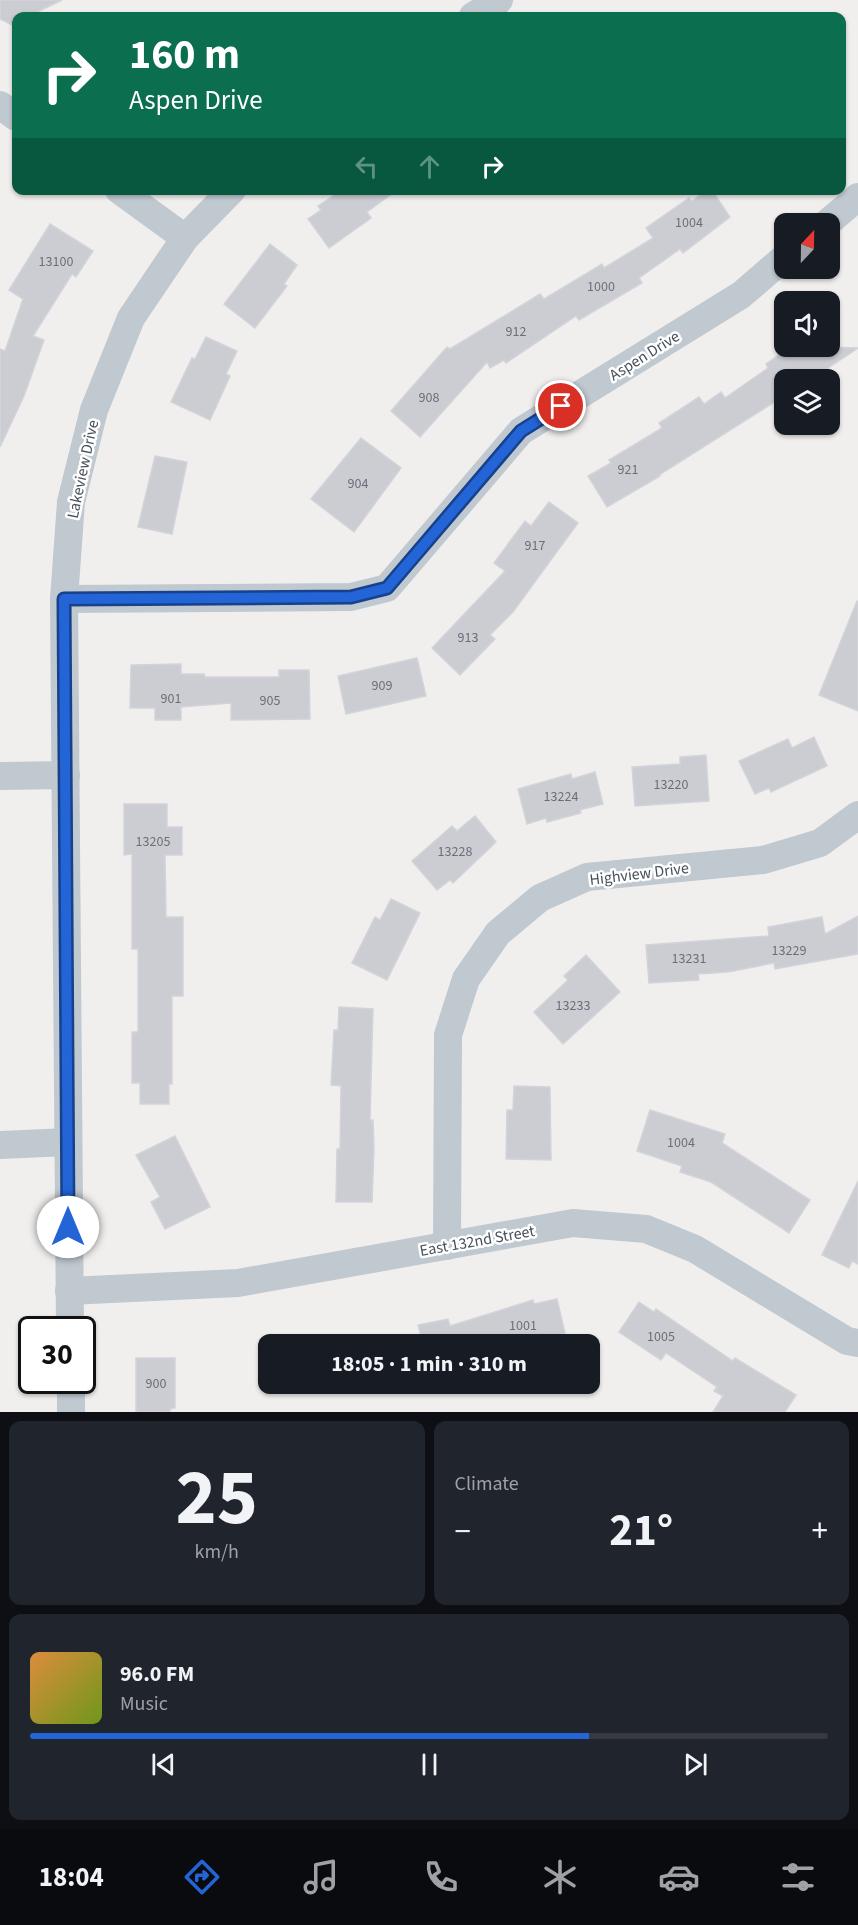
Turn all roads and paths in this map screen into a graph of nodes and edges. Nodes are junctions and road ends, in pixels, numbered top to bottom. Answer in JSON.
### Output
{"nodes":[{"id":1,"x":499,"y":0,"type":"edge"},
{"id":2,"x":480,"y":12,"type":"edge"},
{"id":3,"x":127,"y":195,"type":"edge"},
{"id":4,"x":227,"y":195,"type":"edge"},
{"id":5,"x":858,"y":197,"type":"edge"},
{"id":6,"x":839,"y":213,"type":"edge"},
{"id":7,"x":185,"y":238,"type":"junction"},
{"id":8,"x":774,"y":267,"type":"edge"},
{"id":9,"x":64,"y":599,"type":"junction"},
{"id":10,"x":66,"y":775,"type":"junction"},
{"id":11,"x":0,"y":776,"type":"edge"},
{"id":12,"x":858,"y":815,"type":"edge"},
{"id":13,"x":68,"y":1142,"type":"junction"},
{"id":14,"x":0,"y":1145,"type":"edge"},
{"id":15,"x":447,"y":1246,"type":"junction"},
{"id":16,"x":69,"y":1291,"type":"junction"},
{"id":17,"x":70,"y":1316,"type":"edge"},
{"id":18,"x":858,"y":1343,"type":"edge"},
{"id":19,"x":71,"y":1394,"type":"edge"},
{"id":20,"x":71,"y":1412,"type":"edge"}],
"edges":[{"from":1,"to":2,"type":"street"},
{"from":3,"to":7,"type":"street"},
{"from":4,"to":7,"type":"street","name":"Lakeview Drive"},
{"from":5,"to":6,"type":"street"},
{"from":7,"to":9,"type":"street","name":"Lakeview Drive"},
{"from":8,"to":9,"type":"street","name":"Aspen Drive"},
{"from":9,"to":10,"type":"street","name":"Lakeview Drive"},
{"from":10,"to":11,"type":"street"},
{"from":10,"to":13,"type":"street","name":"Lakeview Drive"},
{"from":12,"to":15,"type":"street","name":"Highview Drive"},
{"from":13,"to":14,"type":"street"},
{"from":13,"to":16,"type":"street","name":"Lakeview Drive"},
{"from":15,"to":16,"type":"street","name":"East 132nd Street"},
{"from":15,"to":18,"type":"street","name":"East 132nd Street"},
{"from":16,"to":17,"type":"street","name":"Lakeview Drive"},
{"from":19,"to":20,"type":"street"}]}
